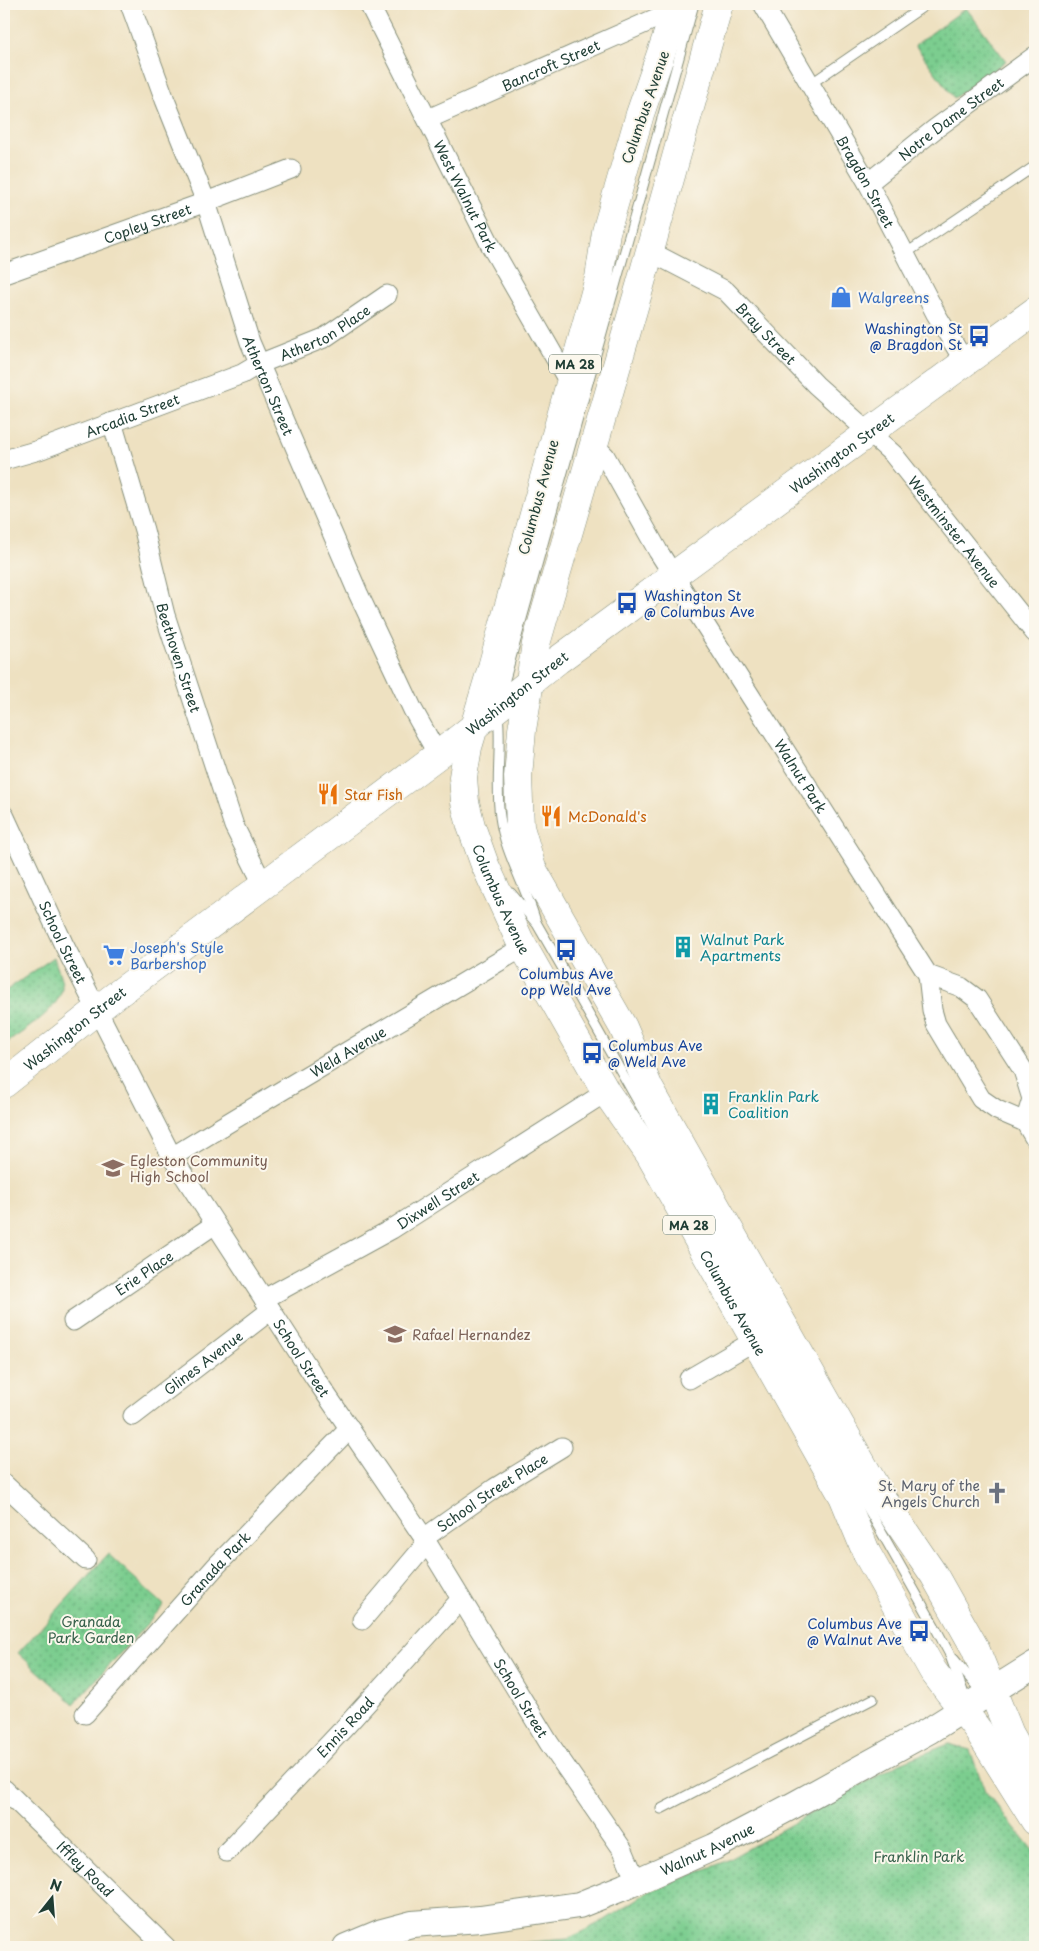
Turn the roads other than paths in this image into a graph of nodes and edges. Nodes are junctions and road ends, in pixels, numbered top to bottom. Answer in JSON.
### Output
{"nodes":[{"id":1,"x":130,"y":4,"type":"edge"},
{"id":2,"x":370,"y":4,"type":"edge"},
{"id":3,"x":694,"y":4,"type":"edge"},
{"id":4,"x":719,"y":4,"type":"edge"},
{"id":5,"x":763,"y":4,"type":"edge"},
{"id":6,"x":927,"y":4,"type":"edge"},
{"id":7,"x":676,"y":12,"type":"edge"},
{"id":8,"x":1035,"y":56,"type":"edge"},
{"id":9,"x":809,"y":85,"type":"junction"},
{"id":10,"x":428,"y":119,"type":"junction"},
{"id":11,"x":1035,"y":166,"type":"edge"},
{"id":12,"x":291,"y":169,"type":"dead end"},
{"id":13,"x":868,"y":183,"type":"junction"},
{"id":14,"x":206,"y":202,"type":"junction"},
{"id":15,"x":650,"y":251,"type":"junction"},
{"id":16,"x":904,"y":254,"type":"junction"},
{"id":17,"x":4,"y":274,"type":"edge"},
{"id":18,"x":387,"y":295,"type":"dead end"},
{"id":19,"x":1035,"y":311,"type":"edge"},
{"id":20,"x":964,"y":361,"type":"junction"},
{"id":21,"x":259,"y":364,"type":"junction"},
{"id":22,"x":570,"y":384,"type":"junction"},
{"id":23,"x":112,"y":422,"type":"junction"},
{"id":24,"x":871,"y":432,"type":"junction"},
{"id":25,"x":594,"y":445,"type":"junction"},
{"id":26,"x":4,"y":460,"type":"edge"},
{"id":27,"x":674,"y":576,"type":"junction"},
{"id":28,"x":1035,"y":632,"type":"edge"},
{"id":29,"x":529,"y":683,"type":"junction"},
{"id":30,"x":487,"y":720,"type":"junction"},
{"id":31,"x":438,"y":755,"type":"junction"},
{"id":32,"x":5,"y":823,"type":"edge"},
{"id":33,"x":481,"y":826,"type":"dead end"},
{"id":34,"x":495,"y":862,"type":"dead end"},
{"id":35,"x":504,"y":881,"type":"dead end"},
{"id":36,"x":264,"y":886,"type":"junction"},
{"id":37,"x":530,"y":936,"type":"junction"},
{"id":38,"x":928,"y":975,"type":"junction"},
{"id":39,"x":98,"y":1009,"type":"junction"},
{"id":40,"x":4,"y":1084,"type":"edge"},
{"id":41,"x":606,"y":1092,"type":"junction"},
{"id":42,"x":1030,"y":1118,"type":"edge"},
{"id":43,"x":1035,"y":1139,"type":"edge"},
{"id":44,"x":172,"y":1157,"type":"junction"},
{"id":45,"x":215,"y":1224,"type":"junction"},
{"id":46,"x":267,"y":1304,"type":"junction"},
{"id":47,"x":73,"y":1320,"type":"dead end"},
{"id":48,"x":754,"y":1341,"type":"junction"},
{"id":49,"x":689,"y":1379,"type":"dead end"},
{"id":50,"x":133,"y":1416,"type":"dead end"},
{"id":51,"x":350,"y":1428,"type":"junction"},
{"id":52,"x":562,"y":1447,"type":"dead end"},
{"id":53,"x":4,"y":1484,"type":"edge"},
{"id":54,"x":425,"y":1540,"type":"junction"},
{"id":55,"x":86,"y":1560,"type":"dead end"},
{"id":56,"x":461,"y":1599,"type":"junction"},
{"id":57,"x":362,"y":1620,"type":"dead end"},
{"id":58,"x":950,"y":1653,"type":"junction"},
{"id":59,"x":1035,"y":1664,"type":"edge"},
{"id":60,"x":873,"y":1699,"type":"dead end"},
{"id":61,"x":977,"y":1707,"type":"junction"},
{"id":62,"x":85,"y":1714,"type":"dead end"},
{"id":63,"x":1035,"y":1778,"type":"edge"},
{"id":64,"x":4,"y":1789,"type":"edge"},
{"id":65,"x":661,"y":1809,"type":"dead end"},
{"id":66,"x":1035,"y":1821,"type":"edge"},
{"id":67,"x":227,"y":1852,"type":"dead end"},
{"id":68,"x":636,"y":1881,"type":"junction"},
{"id":69,"x":166,"y":1947,"type":"edge"},
{"id":70,"x":346,"y":1947,"type":"edge"}],
"edges":[{"from":1,"to":14,"type":"street","name":"Atherton Street"},
{"from":2,"to":10,"type":"street","name":"West Walnut Park"},
{"from":3,"to":30,"type":"lane","name":"Columbus Avenue"},
{"from":4,"to":15,"type":"main road","number":"MA 28"},
{"from":5,"to":9,"type":"street","name":"Bragdon Street"},
{"from":6,"to":9,"type":"lane"},
{"from":7,"to":10,"type":"street","name":"Bancroft Street"},
{"from":7,"to":22,"type":"main road","name":"Columbus Avenue","number":"MA 28"},
{"from":8,"to":13,"type":"street","name":"Notre Dame Street"},
{"from":9,"to":13,"type":"street","name":"Bragdon Street"},
{"from":10,"to":22,"type":"street","name":"West Walnut Park"},
{"from":11,"to":16,"type":"lane"},
{"from":12,"to":14,"type":"street","name":"Copley Street"},
{"from":13,"to":16,"type":"street","name":"Bragdon Street"},
{"from":14,"to":17,"type":"street","name":"Copley Street"},
{"from":14,"to":21,"type":"street","name":"Atherton Street"},
{"from":15,"to":24,"type":"street","name":"Bray Street"},
{"from":15,"to":25,"type":"main road","number":"MA 28"},
{"from":16,"to":20,"type":"street","name":"Bragdon Street"},
{"from":18,"to":21,"type":"street","name":"Atherton Place"},
{"from":19,"to":20,"type":"main road","name":"Washington Street"},
{"from":20,"to":24,"type":"main road","name":"Washington Street"},
{"from":21,"to":23,"type":"street","name":"Arcadia Street"},
{"from":21,"to":31,"type":"street","name":"Atherton Street"},
{"from":22,"to":30,"type":"main road","name":"Columbus Avenue","number":"MA 28"},
{"from":23,"to":26,"type":"street","name":"Arcadia Street"},
{"from":23,"to":36,"type":"street","name":"Beethoven Street"},
{"from":24,"to":27,"type":"main road","name":"Washington Street"},
{"from":24,"to":28,"type":"street","name":"Westminster Avenue"},
{"from":25,"to":27,"type":"street"},
{"from":25,"to":29,"type":"main road","number":"MA 28"},
{"from":27,"to":29,"type":"main road","name":"Washington Street"},
{"from":27,"to":38,"type":"street","name":"Walnut Park"},
{"from":29,"to":30,"type":"main road","name":"Washington Street"},
{"from":29,"to":61,"type":"main road","number":"MA 28"},
{"from":30,"to":31,"type":"main road","name":"Washington Street"},
{"from":30,"to":37,"type":"main road","name":"Columbus Avenue","number":"MA 28"},
{"from":31,"to":36,"type":"main road","name":"Washington Street"},
{"from":32,"to":39,"type":"street","name":"School Street"},
{"from":33,"to":34,"type":"lane","name":"Columbus Avenue"},
{"from":35,"to":37,"type":"lane","name":"Columbus Avenue"},
{"from":36,"to":39,"type":"main road","name":"Washington Street"},
{"from":37,"to":41,"type":"main road","name":"Columbus Avenue","number":"MA 28"},
{"from":37,"to":44,"type":"street","name":"Weld Avenue"},
{"from":37,"to":58,"type":"lane","name":"Columbus Avenue"},
{"from":38,"to":42,"type":"street"},
{"from":38,"to":42,"type":"street","name":"Walnut Park"},
{"from":39,"to":40,"type":"main road","name":"Washington Street"},
{"from":39,"to":44,"type":"street","name":"School Street"},
{"from":41,"to":46,"type":"street","name":"Dixwell Street"},
{"from":41,"to":48,"type":"main road","name":"Columbus Avenue","number":"MA 28"},
{"from":42,"to":43,"type":"street"},
{"from":44,"to":45,"type":"street","name":"School Street"},
{"from":45,"to":46,"type":"street","name":"School Street"},
{"from":45,"to":47,"type":"street","name":"Erie Place"},
{"from":46,"to":50,"type":"street","name":"Glines Avenue"},
{"from":46,"to":51,"type":"street","name":"School Street"},
{"from":48,"to":49,"type":"street"},
{"from":48,"to":61,"type":"main road","name":"Columbus Avenue","number":"MA 28"},
{"from":51,"to":54,"type":"street","name":"School Street"},
{"from":51,"to":62,"type":"street","name":"Granada Park"},
{"from":52,"to":54,"type":"street","name":"School Street Place"},
{"from":53,"to":55,"type":"street"},
{"from":54,"to":56,"type":"street","name":"School Street"},
{"from":54,"to":57,"type":"street","name":"School Street Place"},
{"from":56,"to":67,"type":"street","name":"Ennis Road"},
{"from":56,"to":68,"type":"street","name":"School Street"},
{"from":58,"to":61,"type":"lane","name":"Columbus Avenue"},
{"from":58,"to":61,"type":"lane","name":"Columbus Avenue"},
{"from":59,"to":61,"type":"street","name":"Walnut Avenue"},
{"from":60,"to":65,"type":"lane"},
{"from":61,"to":63,"type":"main road","number":"MA 28"},
{"from":61,"to":66,"type":"main road","number":"MA 28"},
{"from":61,"to":68,"type":"street","name":"Walnut Avenue"},
{"from":64,"to":69,"type":"street","name":"Iffley Road"},
{"from":68,"to":70,"type":"street","name":"Walnut Avenue"}]}
